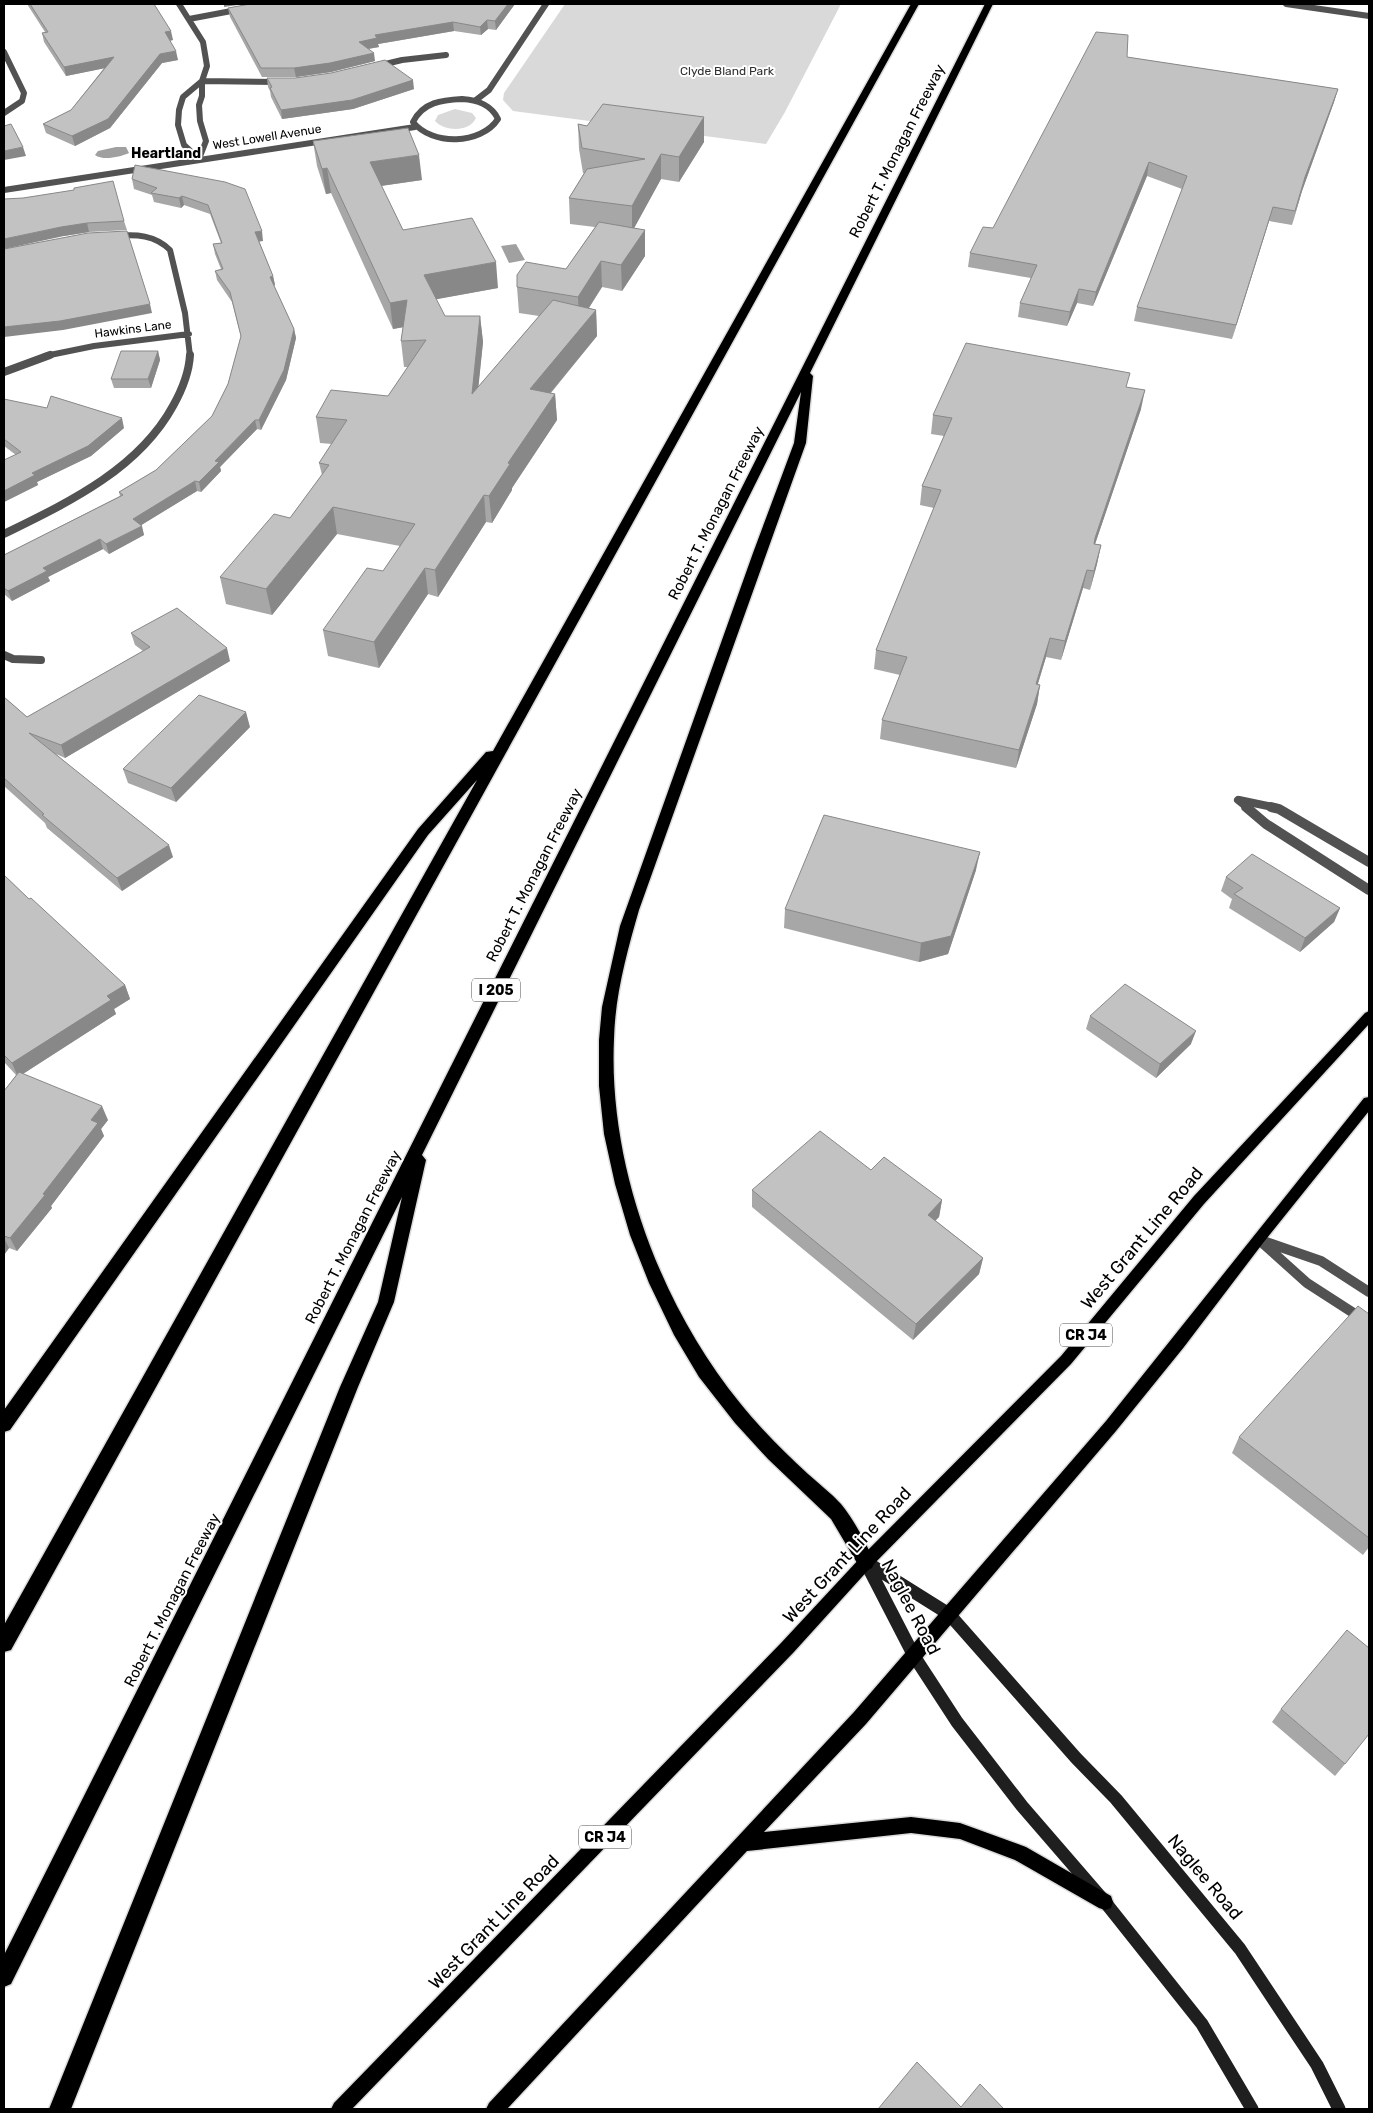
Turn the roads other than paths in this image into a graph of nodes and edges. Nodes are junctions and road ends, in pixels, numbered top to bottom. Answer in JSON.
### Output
{"nodes":[{"id":1,"x":179,"y":4,"type":"edge"},
{"id":2,"x":546,"y":4,"type":"edge"},
{"id":3,"x":915,"y":4,"type":"edge"},
{"id":4,"x":990,"y":4,"type":"edge"},
{"id":5,"x":1286,"y":4,"type":"edge"},
{"id":6,"x":247,"y":8,"type":"edge"},
{"id":7,"x":1369,"y":16,"type":"edge"},
{"id":8,"x":189,"y":19,"type":"junction"},
{"id":9,"x":4,"y":52,"type":"edge"},
{"id":10,"x":446,"y":55,"type":"dead end"},
{"id":11,"x":367,"y":68,"type":"edge"},
{"id":12,"x":202,"y":81,"type":"junction"},
{"id":13,"x":287,"y":82,"type":"edge"},
{"id":14,"x":476,"y":100,"type":"junction"},
{"id":15,"x":4,"y":113,"type":"edge"},
{"id":16,"x":415,"y":126,"type":"junction"},
{"id":17,"x":199,"y":159,"type":"junction"},
{"id":18,"x":4,"y":190,"type":"edge"},
{"id":19,"x":107,"y":236,"type":"edge"},
{"id":20,"x":189,"y":334,"type":"junction"},
{"id":21,"x":810,"y":364,"type":"junction"},
{"id":22,"x":4,"y":372,"type":"edge"},
{"id":23,"x":4,"y":534,"type":"edge"},
{"id":24,"x":4,"y":655,"type":"edge"},
{"id":25,"x":41,"y":660,"type":"dead end"},
{"id":26,"x":510,"y":733,"type":"junction"},
{"id":27,"x":1369,"y":862,"type":"edge"},
{"id":28,"x":1369,"y":890,"type":"edge"},
{"id":29,"x":1369,"y":1016,"type":"edge"},
{"id":30,"x":1369,"y":1102,"type":"edge"},
{"id":31,"x":423,"y":1136,"type":"junction"},
{"id":32,"x":1258,"y":1239,"type":"junction"},
{"id":33,"x":1369,"y":1292,"type":"edge"},
{"id":34,"x":1369,"y":1323,"type":"edge"},
{"id":35,"x":4,"y":1424,"type":"edge"},
{"id":36,"x":866,"y":1562,"type":"junction"},
{"id":37,"x":949,"y":1614,"type":"junction"},
{"id":38,"x":4,"y":1643,"type":"edge"},
{"id":39,"x":914,"y":1656,"type":"junction"},
{"id":40,"x":744,"y":1842,"type":"junction"},
{"id":41,"x":1105,"y":1902,"type":"junction"},
{"id":42,"x":4,"y":1977,"type":"edge"},
{"id":43,"x":60,"y":2109,"type":"edge"},
{"id":44,"x":340,"y":2109,"type":"edge"},
{"id":45,"x":495,"y":2109,"type":"edge"},
{"id":46,"x":1252,"y":2109,"type":"edge"},
{"id":47,"x":1339,"y":2109,"type":"edge"}],
"edges":[{"from":1,"to":8,"type":"street"},
{"from":2,"to":14,"type":"street"},
{"from":3,"to":26,"type":"highway"},
{"from":4,"to":21,"type":"highway","name":"Robert T. Monagan Freeway","number":"I 205"},
{"from":5,"to":7,"type":"street"},
{"from":6,"to":8,"type":"street"},
{"from":8,"to":12,"type":"street"},
{"from":9,"to":15,"type":"street"},
{"from":10,"to":11,"type":"street"},
{"from":12,"to":13,"type":"street"},
{"from":12,"to":17,"type":"street"},
{"from":12,"to":17,"type":"street"},
{"from":14,"to":16,"type":"street"},
{"from":14,"to":16,"type":"street"},
{"from":16,"to":17,"type":"street","name":"West Lowell Avenue"},
{"from":17,"to":18,"type":"street","name":"West Lowell Avenue"},
{"from":19,"to":20,"type":"street"},
{"from":20,"to":22,"type":"street","name":"Hawkins Lane"},
{"from":20,"to":23,"type":"street","name":"Hawkins Lane"},
{"from":21,"to":31,"type":"highway","name":"Robert T. Monagan Freeway","number":"I 205"},
{"from":21,"to":36,"type":"highway"},
{"from":24,"to":25,"type":"street"},
{"from":26,"to":35,"type":"highway"},
{"from":26,"to":38,"type":"highway"},
{"from":27,"to":28,"type":"street"},
{"from":29,"to":36,"type":"main road","name":"West Grant Line Road","number":"CR J4"},
{"from":30,"to":32,"type":"main road"},
{"from":31,"to":42,"type":"highway","name":"Robert T. Monagan Freeway","number":"I 205"},
{"from":31,"to":43,"type":"highway"},
{"from":32,"to":33,"type":"street"},
{"from":32,"to":34,"type":"street"},
{"from":32,"to":37,"type":"main road"},
{"from":36,"to":37,"type":"main road","name":"Naglee Road"},
{"from":36,"to":39,"type":"main road","name":"Naglee Road"},
{"from":36,"to":44,"type":"main road","name":"West Grant Line Road","number":"CR J4"},
{"from":37,"to":39,"type":"main road"},
{"from":37,"to":47,"type":"main road","name":"Naglee Road"},
{"from":39,"to":40,"type":"main road"},
{"from":39,"to":41,"type":"main road","name":"Naglee Road"},
{"from":40,"to":41,"type":"main road"},
{"from":40,"to":45,"type":"main road"},
{"from":41,"to":46,"type":"main road","name":"Naglee Road"}]}
